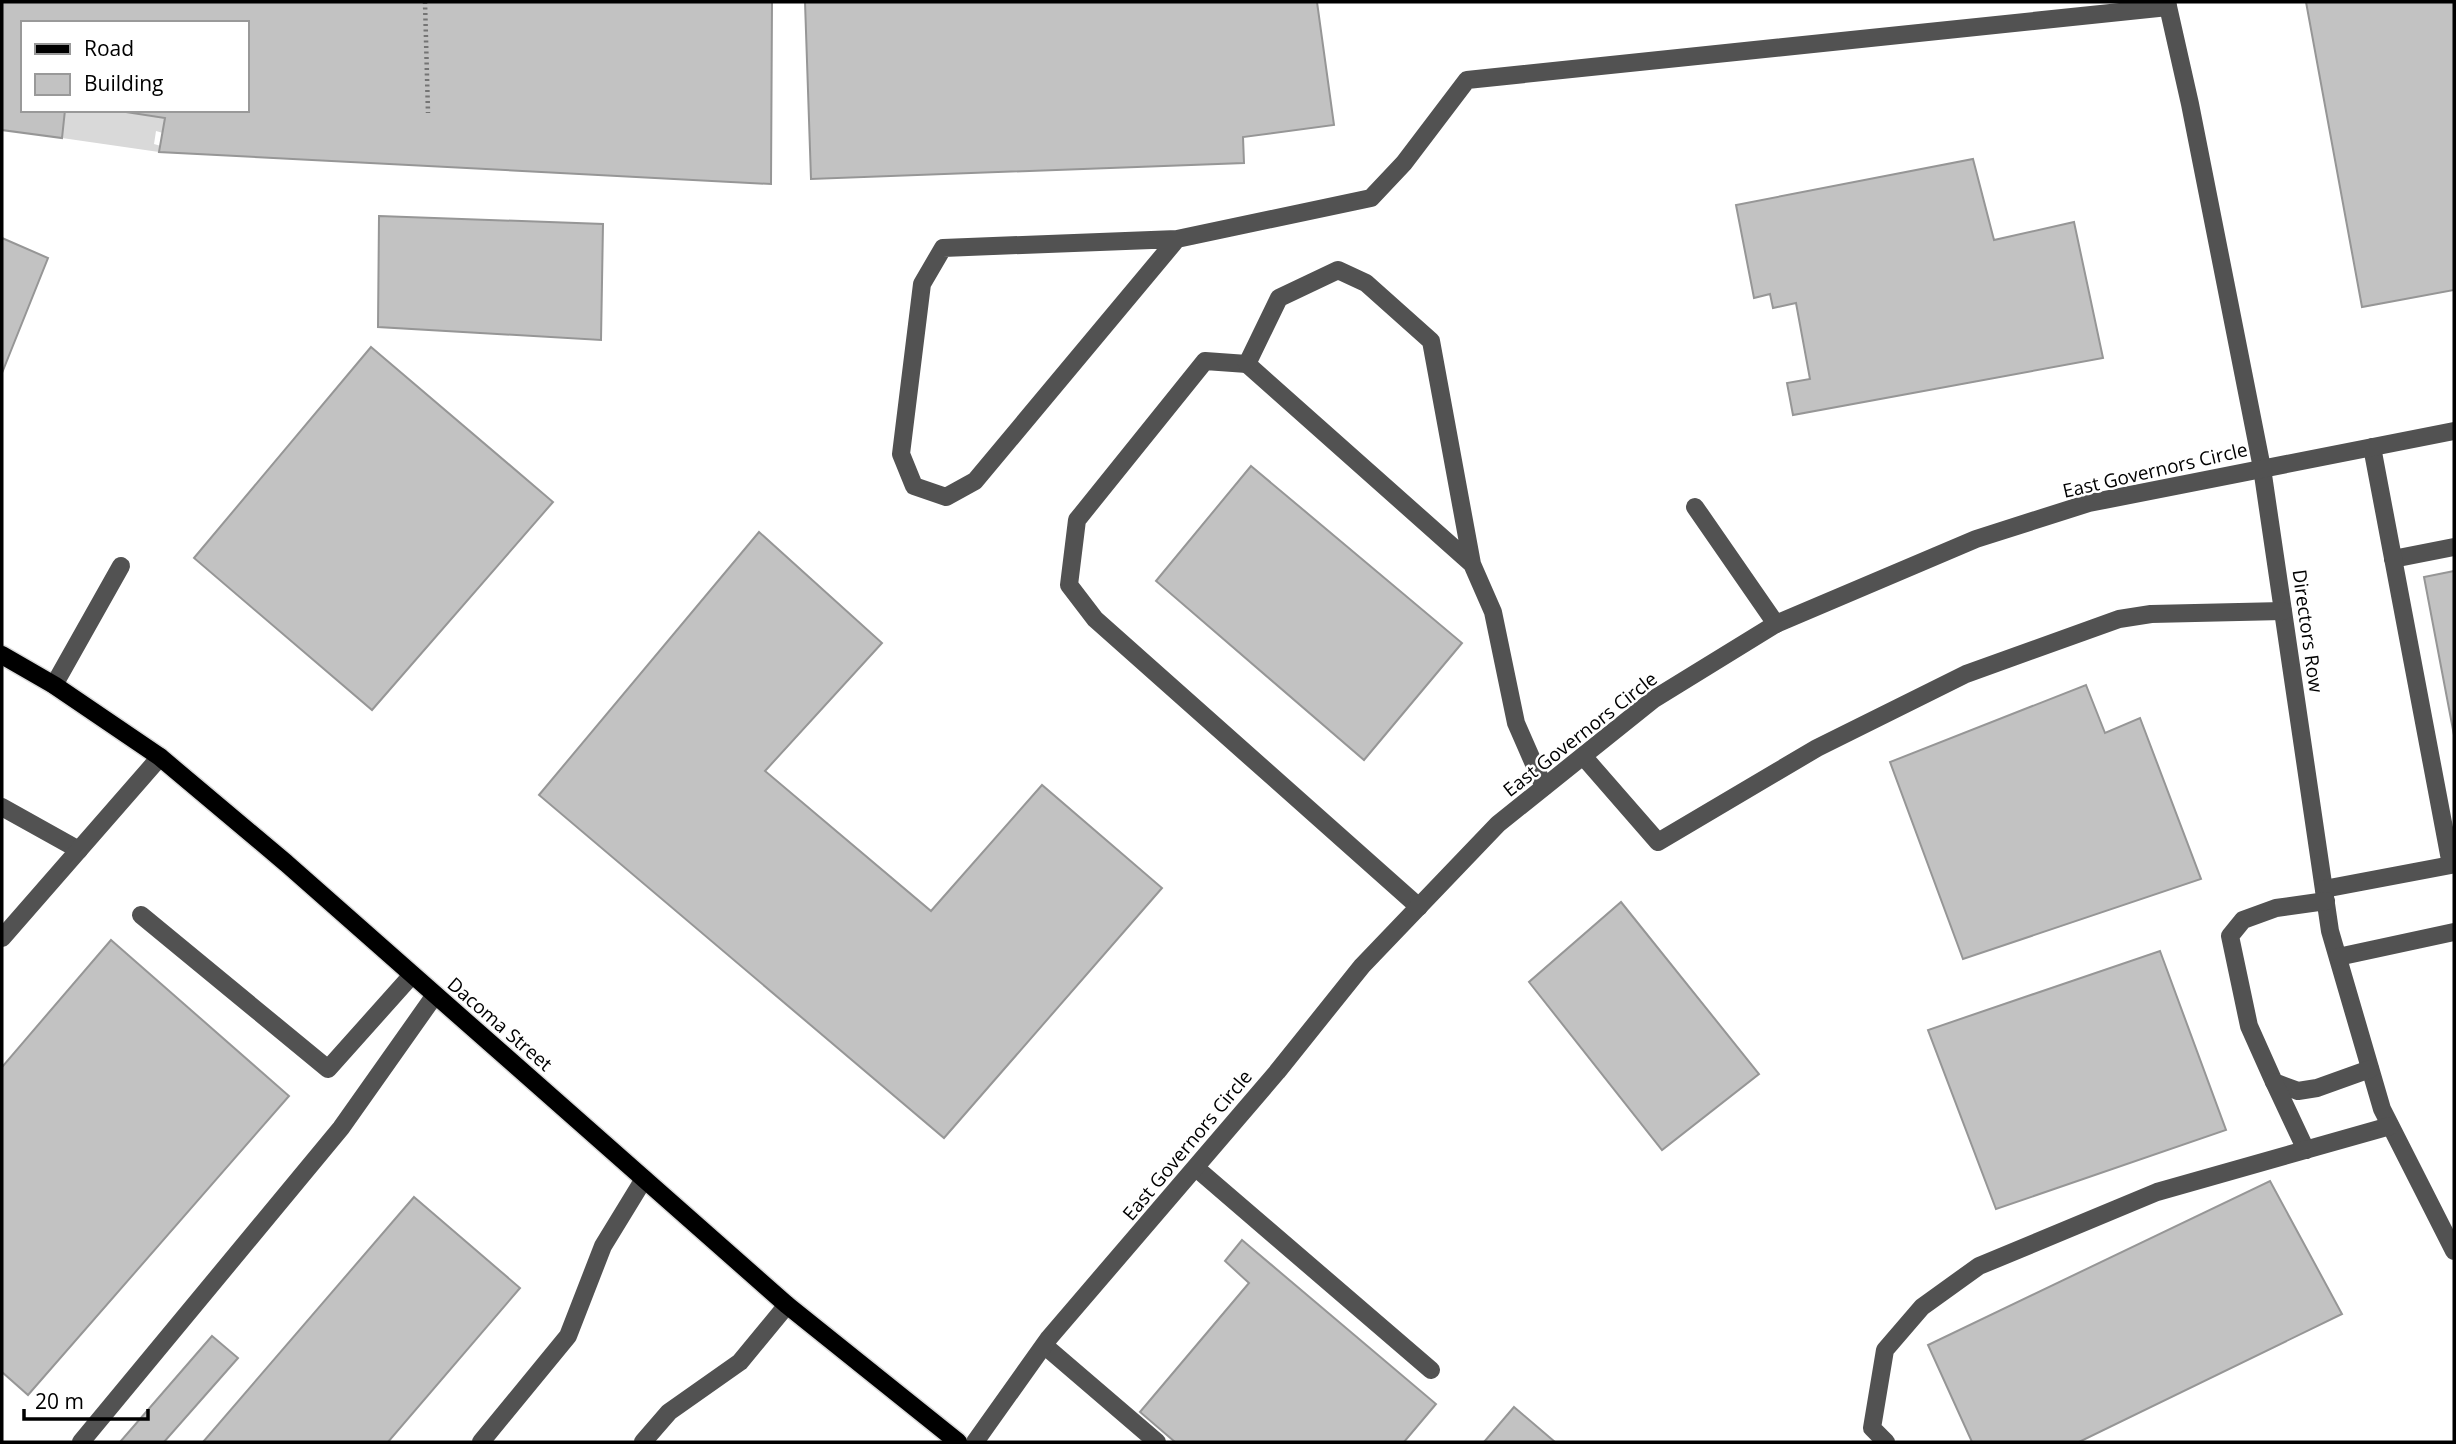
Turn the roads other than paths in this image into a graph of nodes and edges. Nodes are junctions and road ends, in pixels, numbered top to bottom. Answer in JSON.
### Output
{"nodes":[{"id":1,"x":2168,"y":5,"type":"edge"},
{"id":2,"x":1177,"y":239,"type":"junction"},
{"id":3,"x":1247,"y":364,"type":"junction"},
{"id":4,"x":2454,"y":431,"type":"edge"},
{"id":5,"x":2372,"y":447,"type":"junction"},
{"id":6,"x":2262,"y":468,"type":"junction"},
{"id":7,"x":1695,"y":507,"type":"dead end"},
{"id":8,"x":2454,"y":547,"type":"edge"},
{"id":9,"x":2393,"y":559,"type":"junction"},
{"id":10,"x":1472,"y":564,"type":"junction"},
{"id":11,"x":121,"y":566,"type":"dead end"},
{"id":12,"x":2283,"y":611,"type":"junction"},
{"id":13,"x":1776,"y":624,"type":"junction"},
{"id":14,"x":2,"y":655,"type":"edge"},
{"id":15,"x":54,"y":685,"type":"junction"},
{"id":16,"x":1583,"y":756,"type":"junction"},
{"id":17,"x":160,"y":757,"type":"junction"},
{"id":18,"x":1544,"y":787,"type":"junction"},
{"id":19,"x":2,"y":807,"type":"edge"},
{"id":20,"x":79,"y":850,"type":"junction"},
{"id":21,"x":2452,"y":866,"type":"edge"},
{"id":22,"x":2325,"y":895,"type":"junction"},
{"id":23,"x":1419,"y":907,"type":"junction"},
{"id":24,"x":141,"y":915,"type":"dead end"},
{"id":25,"x":2454,"y":932,"type":"edge"},
{"id":26,"x":2,"y":938,"type":"edge"},
{"id":27,"x":2337,"y":957,"type":"junction"},
{"id":28,"x":412,"y":975,"type":"junction"},
{"id":29,"x":435,"y":995,"type":"junction"},
{"id":30,"x":2370,"y":1069,"type":"junction"},
{"id":31,"x":2274,"y":1082,"type":"junction"},
{"id":32,"x":2390,"y":1126,"type":"junction"},
{"id":33,"x":2306,"y":1150,"type":"junction"},
{"id":34,"x":1196,"y":1168,"type":"junction"},
{"id":35,"x":644,"y":1179,"type":"junction"},
{"id":36,"x":2454,"y":1251,"type":"edge"},
{"id":37,"x":787,"y":1305,"type":"junction"},
{"id":38,"x":1045,"y":1346,"type":"junction"},
{"id":39,"x":1431,"y":1370,"type":"dead end"},
{"id":40,"x":81,"y":1442,"type":"edge"},
{"id":41,"x":481,"y":1442,"type":"edge"},
{"id":42,"x":643,"y":1442,"type":"edge"},
{"id":43,"x":958,"y":1442,"type":"edge"},
{"id":44,"x":975,"y":1442,"type":"edge"},
{"id":45,"x":1157,"y":1442,"type":"edge"},
{"id":46,"x":1886,"y":1442,"type":"edge"}],
"edges":[{"from":1,"to":2,"type":"street"},
{"from":1,"to":6,"type":"street","name":"Directors Row"},
{"from":2,"to":2,"type":"street"},
{"from":3,"to":10,"type":"street"},
{"from":3,"to":10,"type":"street"},
{"from":3,"to":23,"type":"street"},
{"from":4,"to":5,"type":"street","name":"East Governors Circle"},
{"from":5,"to":6,"type":"street","name":"East Governors Circle"},
{"from":5,"to":9,"type":"street"},
{"from":6,"to":12,"type":"street","name":"Directors Row"},
{"from":6,"to":13,"type":"street","name":"East Governors Circle"},
{"from":7,"to":13,"type":"street"},
{"from":8,"to":9,"type":"street"},
{"from":9,"to":21,"type":"street"},
{"from":10,"to":18,"type":"street"},
{"from":11,"to":15,"type":"street"},
{"from":12,"to":16,"type":"street"},
{"from":12,"to":22,"type":"street","name":"Directors Row"},
{"from":13,"to":16,"type":"street","name":"East Governors Circle"},
{"from":14,"to":15,"type":"main road","name":"Dacoma Street"},
{"from":15,"to":17,"type":"main road","name":"Dacoma Street"},
{"from":16,"to":18,"type":"street","name":"East Governors Circle"},
{"from":17,"to":20,"type":"street"},
{"from":17,"to":28,"type":"main road","name":"Dacoma Street"},
{"from":18,"to":23,"type":"street","name":"East Governors Circle"},
{"from":19,"to":20,"type":"street"},
{"from":20,"to":26,"type":"street"},
{"from":21,"to":22,"type":"street"},
{"from":22,"to":27,"type":"street","name":"Directors Row"},
{"from":22,"to":31,"type":"street"},
{"from":23,"to":34,"type":"street","name":"East Governors Circle"},
{"from":24,"to":28,"type":"street"},
{"from":25,"to":27,"type":"street"},
{"from":27,"to":30,"type":"street","name":"Directors Row"},
{"from":28,"to":29,"type":"main road","name":"Dacoma Street"},
{"from":29,"to":35,"type":"main road","name":"Dacoma Street"},
{"from":29,"to":40,"type":"street"},
{"from":30,"to":31,"type":"street"},
{"from":30,"to":32,"type":"street","name":"Directors Row"},
{"from":31,"to":33,"type":"street"},
{"from":32,"to":33,"type":"street"},
{"from":32,"to":36,"type":"street","name":"Directors Row"},
{"from":33,"to":46,"type":"street"},
{"from":34,"to":38,"type":"street","name":"East Governors Circle"},
{"from":34,"to":39,"type":"street"},
{"from":35,"to":37,"type":"main road","name":"Dacoma Street"},
{"from":35,"to":41,"type":"street"},
{"from":37,"to":42,"type":"street"},
{"from":37,"to":43,"type":"main road","name":"Dacoma Street"},
{"from":38,"to":44,"type":"street","name":"East Governors Circle"},
{"from":38,"to":45,"type":"street"}]}
